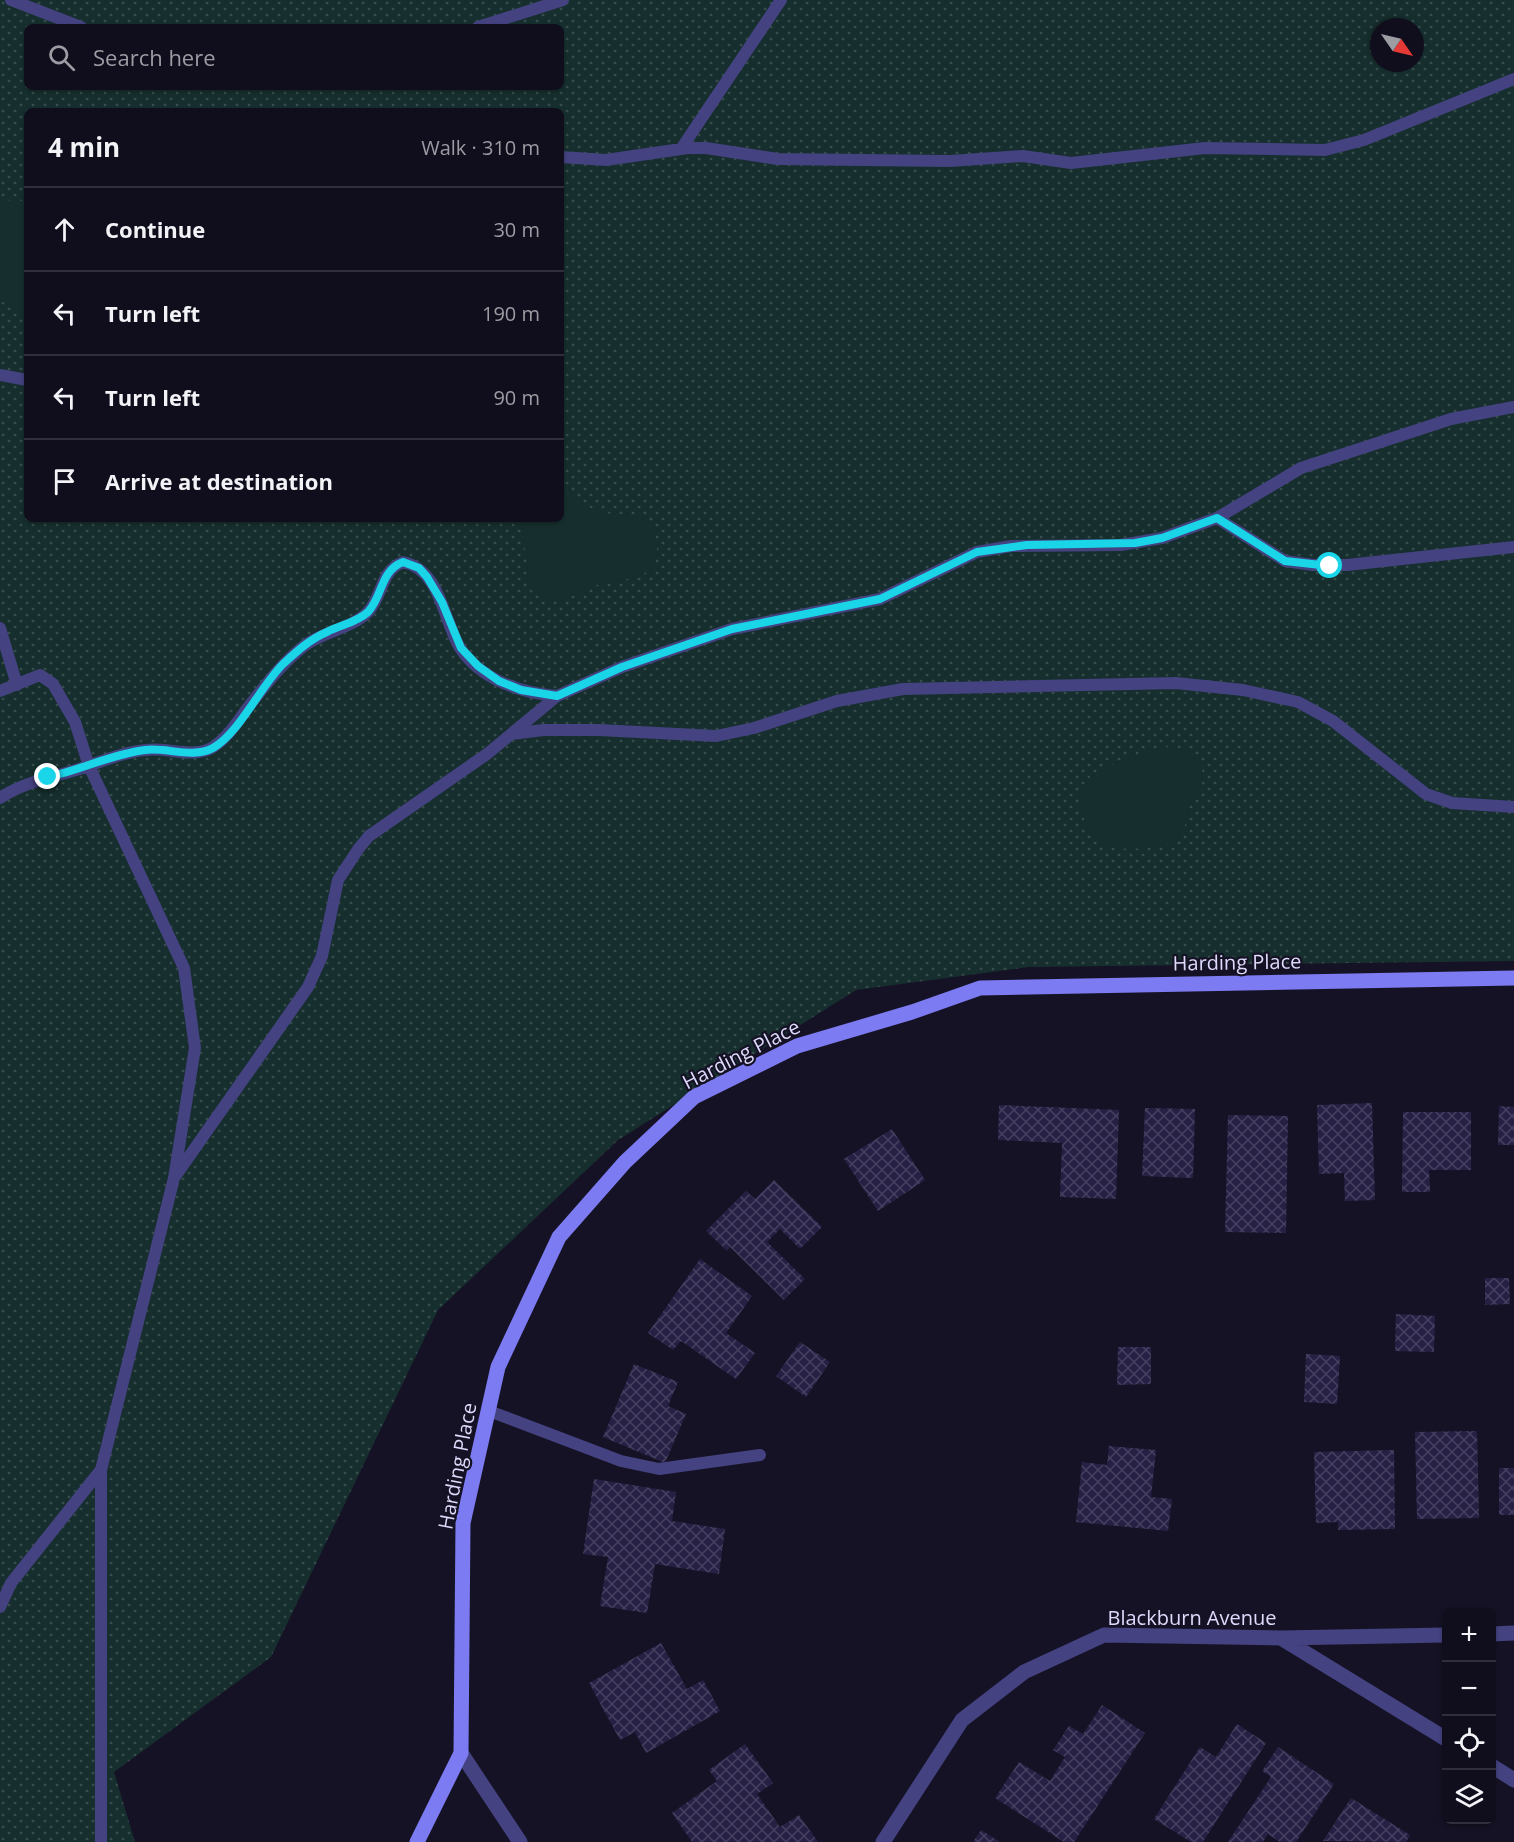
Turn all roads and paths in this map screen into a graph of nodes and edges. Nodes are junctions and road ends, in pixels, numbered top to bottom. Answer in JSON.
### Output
{"nodes":[{"id":1,"x":11,"y":0,"type":"edge"},
{"id":2,"x":563,"y":0,"type":"edge"},
{"id":3,"x":781,"y":0,"type":"edge"},
{"id":4,"x":73,"y":24,"type":"edge"},
{"id":5,"x":487,"y":24,"type":"edge"},
{"id":6,"x":1514,"y":79,"type":"edge"},
{"id":7,"x":681,"y":150,"type":"junction"},
{"id":8,"x":564,"y":157,"type":"edge"},
{"id":9,"x":0,"y":375,"type":"edge"},
{"id":10,"x":24,"y":379,"type":"edge"},
{"id":11,"x":1514,"y":407,"type":"edge"},
{"id":12,"x":1217,"y":518,"type":"junction"},
{"id":13,"x":1514,"y":547,"type":"edge"},
{"id":14,"x":0,"y":628,"type":"edge"},
{"id":15,"x":17,"y":685,"type":"junction"},
{"id":16,"x":0,"y":691,"type":"edge"},
{"id":17,"x":557,"y":696,"type":"junction"},
{"id":18,"x":511,"y":735,"type":"junction"},
{"id":19,"x":89,"y":766,"type":"junction"},
{"id":20,"x":0,"y":798,"type":"edge"},
{"id":21,"x":1514,"y":807,"type":"edge"},
{"id":22,"x":1514,"y":978,"type":"edge"},
{"id":23,"x":174,"y":1178,"type":"junction"},
{"id":24,"x":489,"y":1411,"type":"junction"},
{"id":25,"x":760,"y":1455,"type":"dead end"},
{"id":26,"x":101,"y":1470,"type":"junction"},
{"id":27,"x":0,"y":1606,"type":"edge"},
{"id":28,"x":1496,"y":1634,"type":"edge"},
{"id":29,"x":1514,"y":1634,"type":"edge"},
{"id":30,"x":1442,"y":1635,"type":"edge"},
{"id":31,"x":1281,"y":1638,"type":"junction"},
{"id":32,"x":1442,"y":1737,"type":"edge"},
{"id":33,"x":461,"y":1753,"type":"junction"},
{"id":34,"x":1496,"y":1769,"type":"edge"},
{"id":35,"x":1514,"y":1780,"type":"edge"},
{"id":36,"x":101,"y":1842,"type":"edge"},
{"id":37,"x":417,"y":1842,"type":"edge"},
{"id":38,"x":520,"y":1842,"type":"edge"},
{"id":39,"x":883,"y":1842,"type":"edge"}],
"edges":[{"from":1,"to":4,"type":"lane"},
{"from":2,"to":5,"type":"lane"},
{"from":3,"to":7,"type":"lane"},
{"from":6,"to":7,"type":"lane"},
{"from":7,"to":8,"type":"lane"},
{"from":9,"to":10,"type":"lane"},
{"from":11,"to":12,"type":"lane"},
{"from":12,"to":13,"type":"lane"},
{"from":12,"to":17,"type":"lane"},
{"from":14,"to":15,"type":"lane"},
{"from":15,"to":16,"type":"lane"},
{"from":15,"to":19,"type":"lane"},
{"from":17,"to":18,"type":"lane"},
{"from":17,"to":19,"type":"lane"},
{"from":18,"to":21,"type":"lane"},
{"from":18,"to":23,"type":"lane"},
{"from":19,"to":20,"type":"lane"},
{"from":19,"to":23,"type":"lane"},
{"from":22,"to":24,"type":"main road","name":"Harding Place"},
{"from":23,"to":26,"type":"lane"},
{"from":24,"to":25,"type":"lane"},
{"from":24,"to":33,"type":"main road","name":"Harding Place"},
{"from":26,"to":27,"type":"lane"},
{"from":26,"to":36,"type":"lane"},
{"from":28,"to":29,"type":"street"},
{"from":30,"to":31,"type":"street","name":"Blackburn Avenue"},
{"from":31,"to":32,"type":"street"},
{"from":31,"to":39,"type":"street","name":"Blackburn Avenue"},
{"from":33,"to":37,"type":"main road","name":"Harding Place"},
{"from":33,"to":38,"type":"street"},
{"from":34,"to":35,"type":"street"}]}
